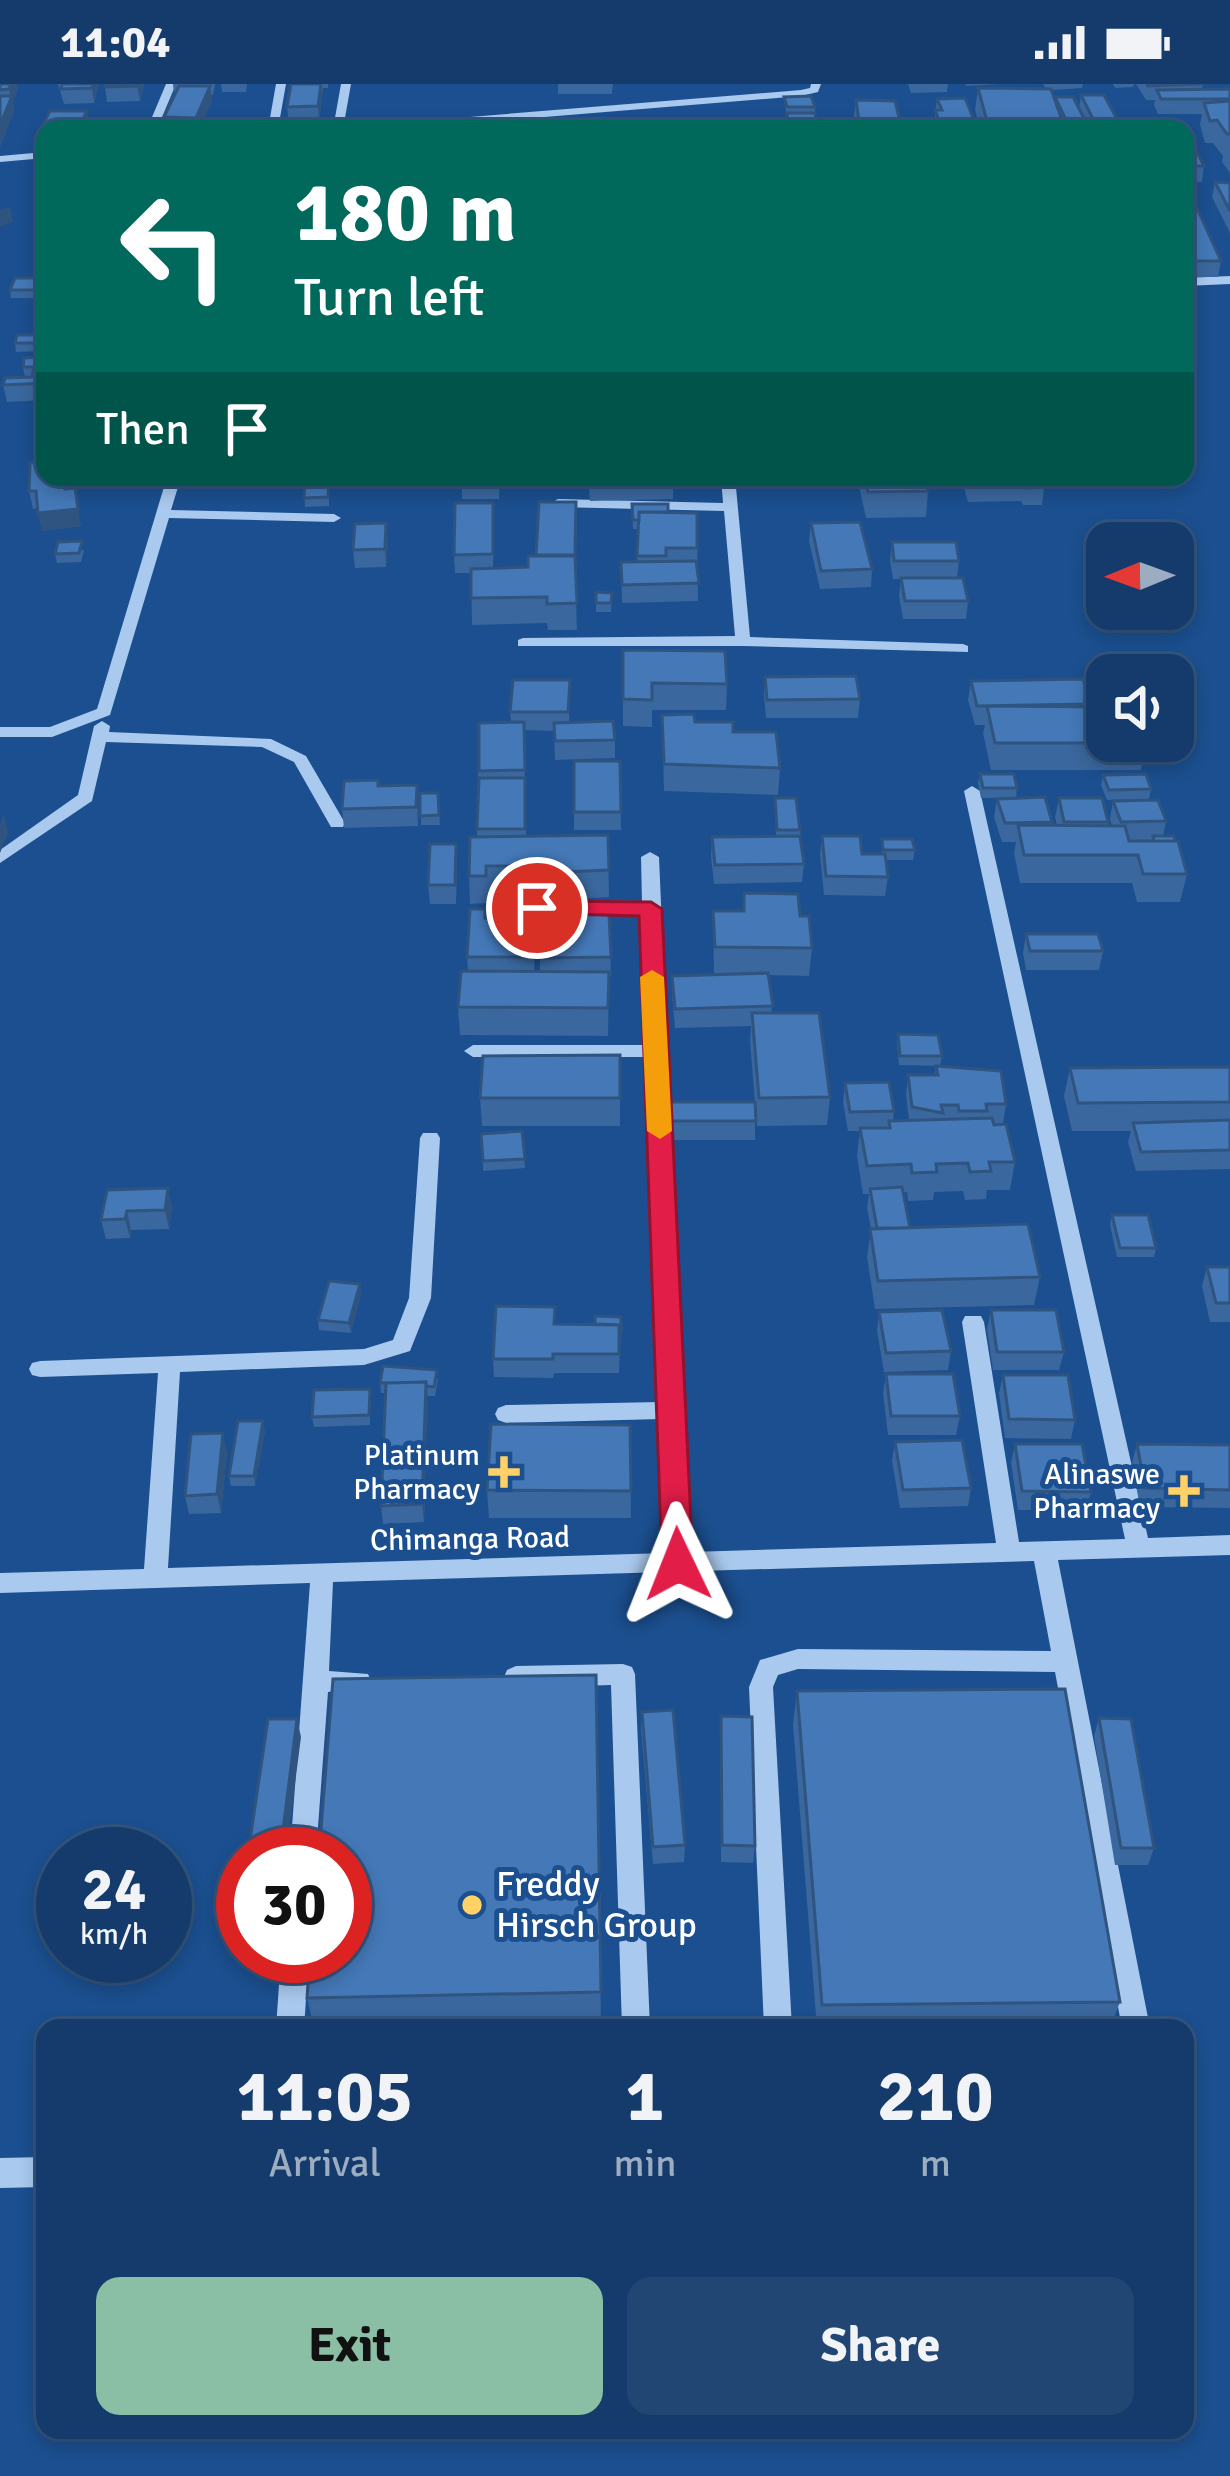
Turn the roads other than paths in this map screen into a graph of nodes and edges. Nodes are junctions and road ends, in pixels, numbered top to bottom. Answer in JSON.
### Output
{"nodes":[{"id":1,"x":171,"y":84,"type":"edge"},
{"id":2,"x":281,"y":84,"type":"edge"},
{"id":3,"x":346,"y":84,"type":"edge"},
{"id":4,"x":816,"y":84,"type":"edge"},
{"id":5,"x":156,"y":120,"type":"edge"},
{"id":6,"x":275,"y":120,"type":"edge"},
{"id":7,"x":340,"y":120,"type":"edge"},
{"id":8,"x":470,"y":120,"type":"edge"},
{"id":9,"x":36,"y":156,"type":"edge"},
{"id":10,"x":0,"y":159,"type":"edge"},
{"id":11,"x":1230,"y":280,"type":"edge"},
{"id":12,"x":1194,"y":282,"type":"edge"},
{"id":13,"x":172,"y":486,"type":"edge"},
{"id":14,"x":729,"y":486,"type":"edge"},
{"id":15,"x":558,"y":503,"type":"edge"},
{"id":16,"x":731,"y":507,"type":"junction"},
{"id":17,"x":166,"y":514,"type":"junction"},
{"id":18,"x":334,"y":518,"type":"dead end"},
{"id":19,"x":742,"y":641,"type":"junction"},
{"id":20,"x":523,"y":643,"type":"dead end"},
{"id":21,"x":964,"y":649,"type":"dead end"},
{"id":22,"x":104,"y":712,"type":"junction"},
{"id":23,"x":0,"y":732,"type":"edge"},
{"id":24,"x":99,"y":737,"type":"junction"},
{"id":25,"x":972,"y":791,"type":"dead end"},
{"id":26,"x":337,"y":823,"type":"edge"},
{"id":27,"x":650,"y":857,"type":"dead end"},
{"id":28,"x":0,"y":858,"type":"edge"},
{"id":29,"x":500,"y":908,"type":"dead end"},
{"id":30,"x":651,"y":909,"type":"junction"},
{"id":31,"x":473,"y":1051,"type":"dead end"},
{"id":32,"x":653,"y":1051,"type":"junction"},
{"id":33,"x":430,"y":1138,"type":"dead end"},
{"id":34,"x":973,"y":1322,"type":"dead end"},
{"id":35,"x":170,"y":1364,"type":"junction"},
{"id":36,"x":40,"y":1369,"type":"dead end"},
{"id":37,"x":672,"y":1410,"type":"junction"},
{"id":38,"x":506,"y":1414,"type":"dead end"},
{"id":39,"x":1230,"y":1545,"type":"edge"},
{"id":40,"x":1138,"y":1546,"type":"junction"},
{"id":41,"x":1044,"y":1550,"type":"junction"},
{"id":42,"x":1009,"y":1551,"type":"junction"},
{"id":43,"x":678,"y":1564,"type":"junction"},
{"id":44,"x":322,"y":1573,"type":"junction"},
{"id":45,"x":155,"y":1580,"type":"junction"},
{"id":46,"x":0,"y":1583,"type":"edge"},
{"id":47,"x":1067,"y":1661,"type":"junction"},
{"id":48,"x":481,"y":1678,"type":"edge"},
{"id":49,"x":387,"y":1680,"type":"edge"},
{"id":50,"x":316,"y":1682,"type":"junction"},
{"id":51,"x":305,"y":1827,"type":"edge"},
{"id":52,"x":294,"y":1983,"type":"edge"},
{"id":53,"x":291,"y":2019,"type":"edge"},
{"id":54,"x":636,"y":2019,"type":"edge"},
{"id":55,"x":778,"y":2019,"type":"edge"},
{"id":56,"x":1134,"y":2019,"type":"edge"},
{"id":57,"x":36,"y":2172,"type":"edge"},
{"id":58,"x":0,"y":2173,"type":"edge"}],
"edges":[{"from":1,"to":5,"type":"street"},
{"from":2,"to":6,"type":"street"},
{"from":3,"to":7,"type":"street"},
{"from":4,"to":8,"type":"street"},
{"from":9,"to":10,"type":"street"},
{"from":11,"to":12,"type":"street"},
{"from":13,"to":17,"type":"street"},
{"from":14,"to":16,"type":"street"},
{"from":15,"to":16,"type":"street"},
{"from":16,"to":19,"type":"street"},
{"from":17,"to":18,"type":"street"},
{"from":17,"to":22,"type":"street"},
{"from":19,"to":20,"type":"street"},
{"from":19,"to":21,"type":"street"},
{"from":22,"to":23,"type":"street"},
{"from":22,"to":24,"type":"street"},
{"from":24,"to":26,"type":"street"},
{"from":24,"to":28,"type":"street"},
{"from":25,"to":40,"type":"street"},
{"from":27,"to":30,"type":"street"},
{"from":29,"to":30,"type":"street"},
{"from":30,"to":32,"type":"street"},
{"from":31,"to":32,"type":"street"},
{"from":32,"to":37,"type":"street"},
{"from":33,"to":35,"type":"street"},
{"from":34,"to":42,"type":"street"},
{"from":35,"to":36,"type":"street"},
{"from":35,"to":45,"type":"street"},
{"from":37,"to":38,"type":"street"},
{"from":37,"to":43,"type":"street"},
{"from":39,"to":40,"type":"street","name":"Chimanga Road"},
{"from":40,"to":41,"type":"street","name":"Chimanga Road"},
{"from":41,"to":42,"type":"street","name":"Chimanga Road"},
{"from":41,"to":47,"type":"street"},
{"from":42,"to":43,"type":"street","name":"Chimanga Road"},
{"from":43,"to":44,"type":"street","name":"Chimanga Road"},
{"from":44,"to":45,"type":"street","name":"Chimanga Road"},
{"from":44,"to":50,"type":"street"},
{"from":45,"to":46,"type":"street","name":"Chimanga Road"},
{"from":47,"to":55,"type":"street"},
{"from":47,"to":56,"type":"street"},
{"from":48,"to":54,"type":"street"},
{"from":49,"to":50,"type":"street"},
{"from":50,"to":51,"type":"street"},
{"from":52,"to":53,"type":"street"},
{"from":57,"to":58,"type":"street"}]}
